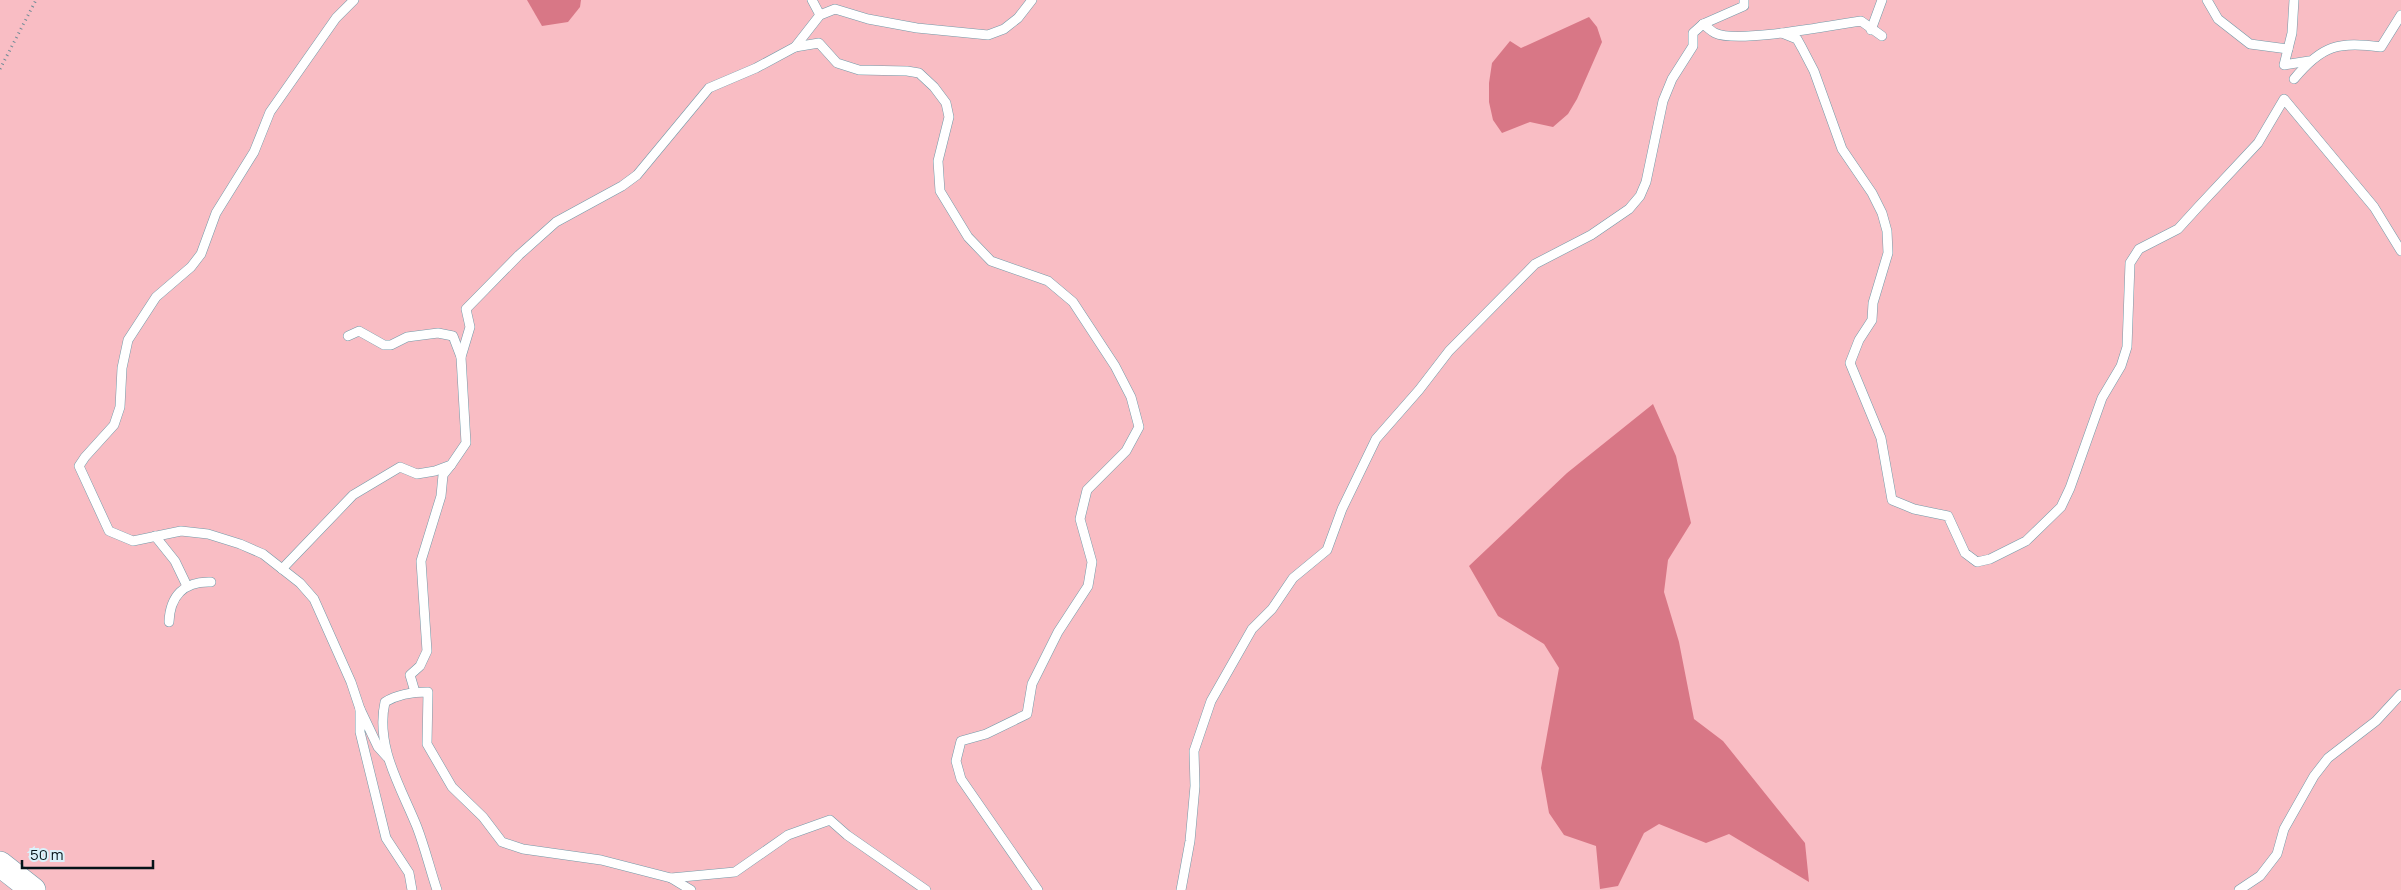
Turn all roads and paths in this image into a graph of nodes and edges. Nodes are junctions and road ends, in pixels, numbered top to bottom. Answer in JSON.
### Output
{"nodes":[{"id":1,"x":36,"y":0,"type":"edge"},
{"id":2,"x":354,"y":0,"type":"edge"},
{"id":3,"x":812,"y":0,"type":"edge"},
{"id":4,"x":1032,"y":0,"type":"edge"},
{"id":5,"x":1744,"y":0,"type":"edge"},
{"id":6,"x":1882,"y":0,"type":"edge"},
{"id":7,"x":2207,"y":0,"type":"edge"},
{"id":8,"x":2294,"y":0,"type":"edge"},
{"id":9,"x":820,"y":15,"type":"junction"},
{"id":10,"x":2401,"y":15,"type":"edge"},
{"id":11,"x":1703,"y":24,"type":"junction"},
{"id":12,"x":1871,"y":30,"type":"junction"},
{"id":13,"x":1782,"y":33,"type":"junction"},
{"id":14,"x":1882,"y":36,"type":"dead end"},
{"id":15,"x":795,"y":48,"type":"junction"},
{"id":16,"x":2288,"y":48,"type":"junction"},
{"id":17,"x":2309,"y":61,"type":"junction"},
{"id":18,"x":0,"y":69,"type":"edge"},
{"id":19,"x":2294,"y":79,"type":"dead end"},
{"id":20,"x":2401,"y":251,"type":"edge"},
{"id":21,"x":348,"y":336,"type":"dead end"},
{"id":22,"x":461,"y":357,"type":"junction"},
{"id":23,"x":450,"y":465,"type":"junction"},
{"id":24,"x":155,"y":536,"type":"junction"},
{"id":25,"x":282,"y":569,"type":"junction"},
{"id":26,"x":211,"y":582,"type":"dead end"},
{"id":27,"x":188,"y":586,"type":"junction"},
{"id":28,"x":169,"y":622,"type":"dead end"},
{"id":29,"x":415,"y":692,"type":"junction"},
{"id":30,"x":2401,"y":694,"type":"edge"},
{"id":31,"x":360,"y":709,"type":"junction"},
{"id":32,"x":387,"y":757,"type":"junction"},
{"id":33,"x":0,"y":864,"type":"edge"},
{"id":34,"x":671,"y":878,"type":"junction"},
{"id":35,"x":33,"y":890,"type":"edge"},
{"id":36,"x":412,"y":890,"type":"edge"},
{"id":37,"x":437,"y":890,"type":"edge"},
{"id":38,"x":691,"y":890,"type":"edge"},
{"id":39,"x":926,"y":890,"type":"edge"},
{"id":40,"x":1038,"y":890,"type":"edge"},
{"id":41,"x":1181,"y":890,"type":"edge"},
{"id":42,"x":2239,"y":890,"type":"edge"}],
"edges":[{"from":1,"to":18,"type":"path"},
{"from":2,"to":24,"type":"lane"},
{"from":3,"to":9,"type":"lane"},
{"from":4,"to":9,"type":"lane"},
{"from":5,"to":11,"type":"lane"},
{"from":6,"to":12,"type":"lane"},
{"from":7,"to":16,"type":"lane"},
{"from":8,"to":16,"type":"lane"},
{"from":9,"to":15,"type":"lane"},
{"from":10,"to":17,"type":"lane"},
{"from":11,"to":13,"type":"lane"},
{"from":11,"to":41,"type":"lane"},
{"from":12,"to":13,"type":"lane"},
{"from":12,"to":14,"type":"lane"},
{"from":13,"to":20,"type":"lane"},
{"from":15,"to":22,"type":"lane"},
{"from":15,"to":40,"type":"lane"},
{"from":16,"to":17,"type":"lane"},
{"from":17,"to":19,"type":"lane"},
{"from":21,"to":22,"type":"lane"},
{"from":22,"to":23,"type":"lane"},
{"from":23,"to":25,"type":"lane"},
{"from":23,"to":29,"type":"lane"},
{"from":24,"to":25,"type":"lane"},
{"from":24,"to":27,"type":"lane"},
{"from":25,"to":31,"type":"lane"},
{"from":26,"to":27,"type":"lane"},
{"from":27,"to":28,"type":"lane"},
{"from":29,"to":32,"type":"lane"},
{"from":29,"to":34,"type":"lane"},
{"from":30,"to":42,"type":"lane"},
{"from":31,"to":32,"type":"lane"},
{"from":31,"to":36,"type":"lane"},
{"from":32,"to":37,"type":"lane"},
{"from":33,"to":35,"type":"street"},
{"from":34,"to":38,"type":"lane"},
{"from":34,"to":39,"type":"lane"}]}
